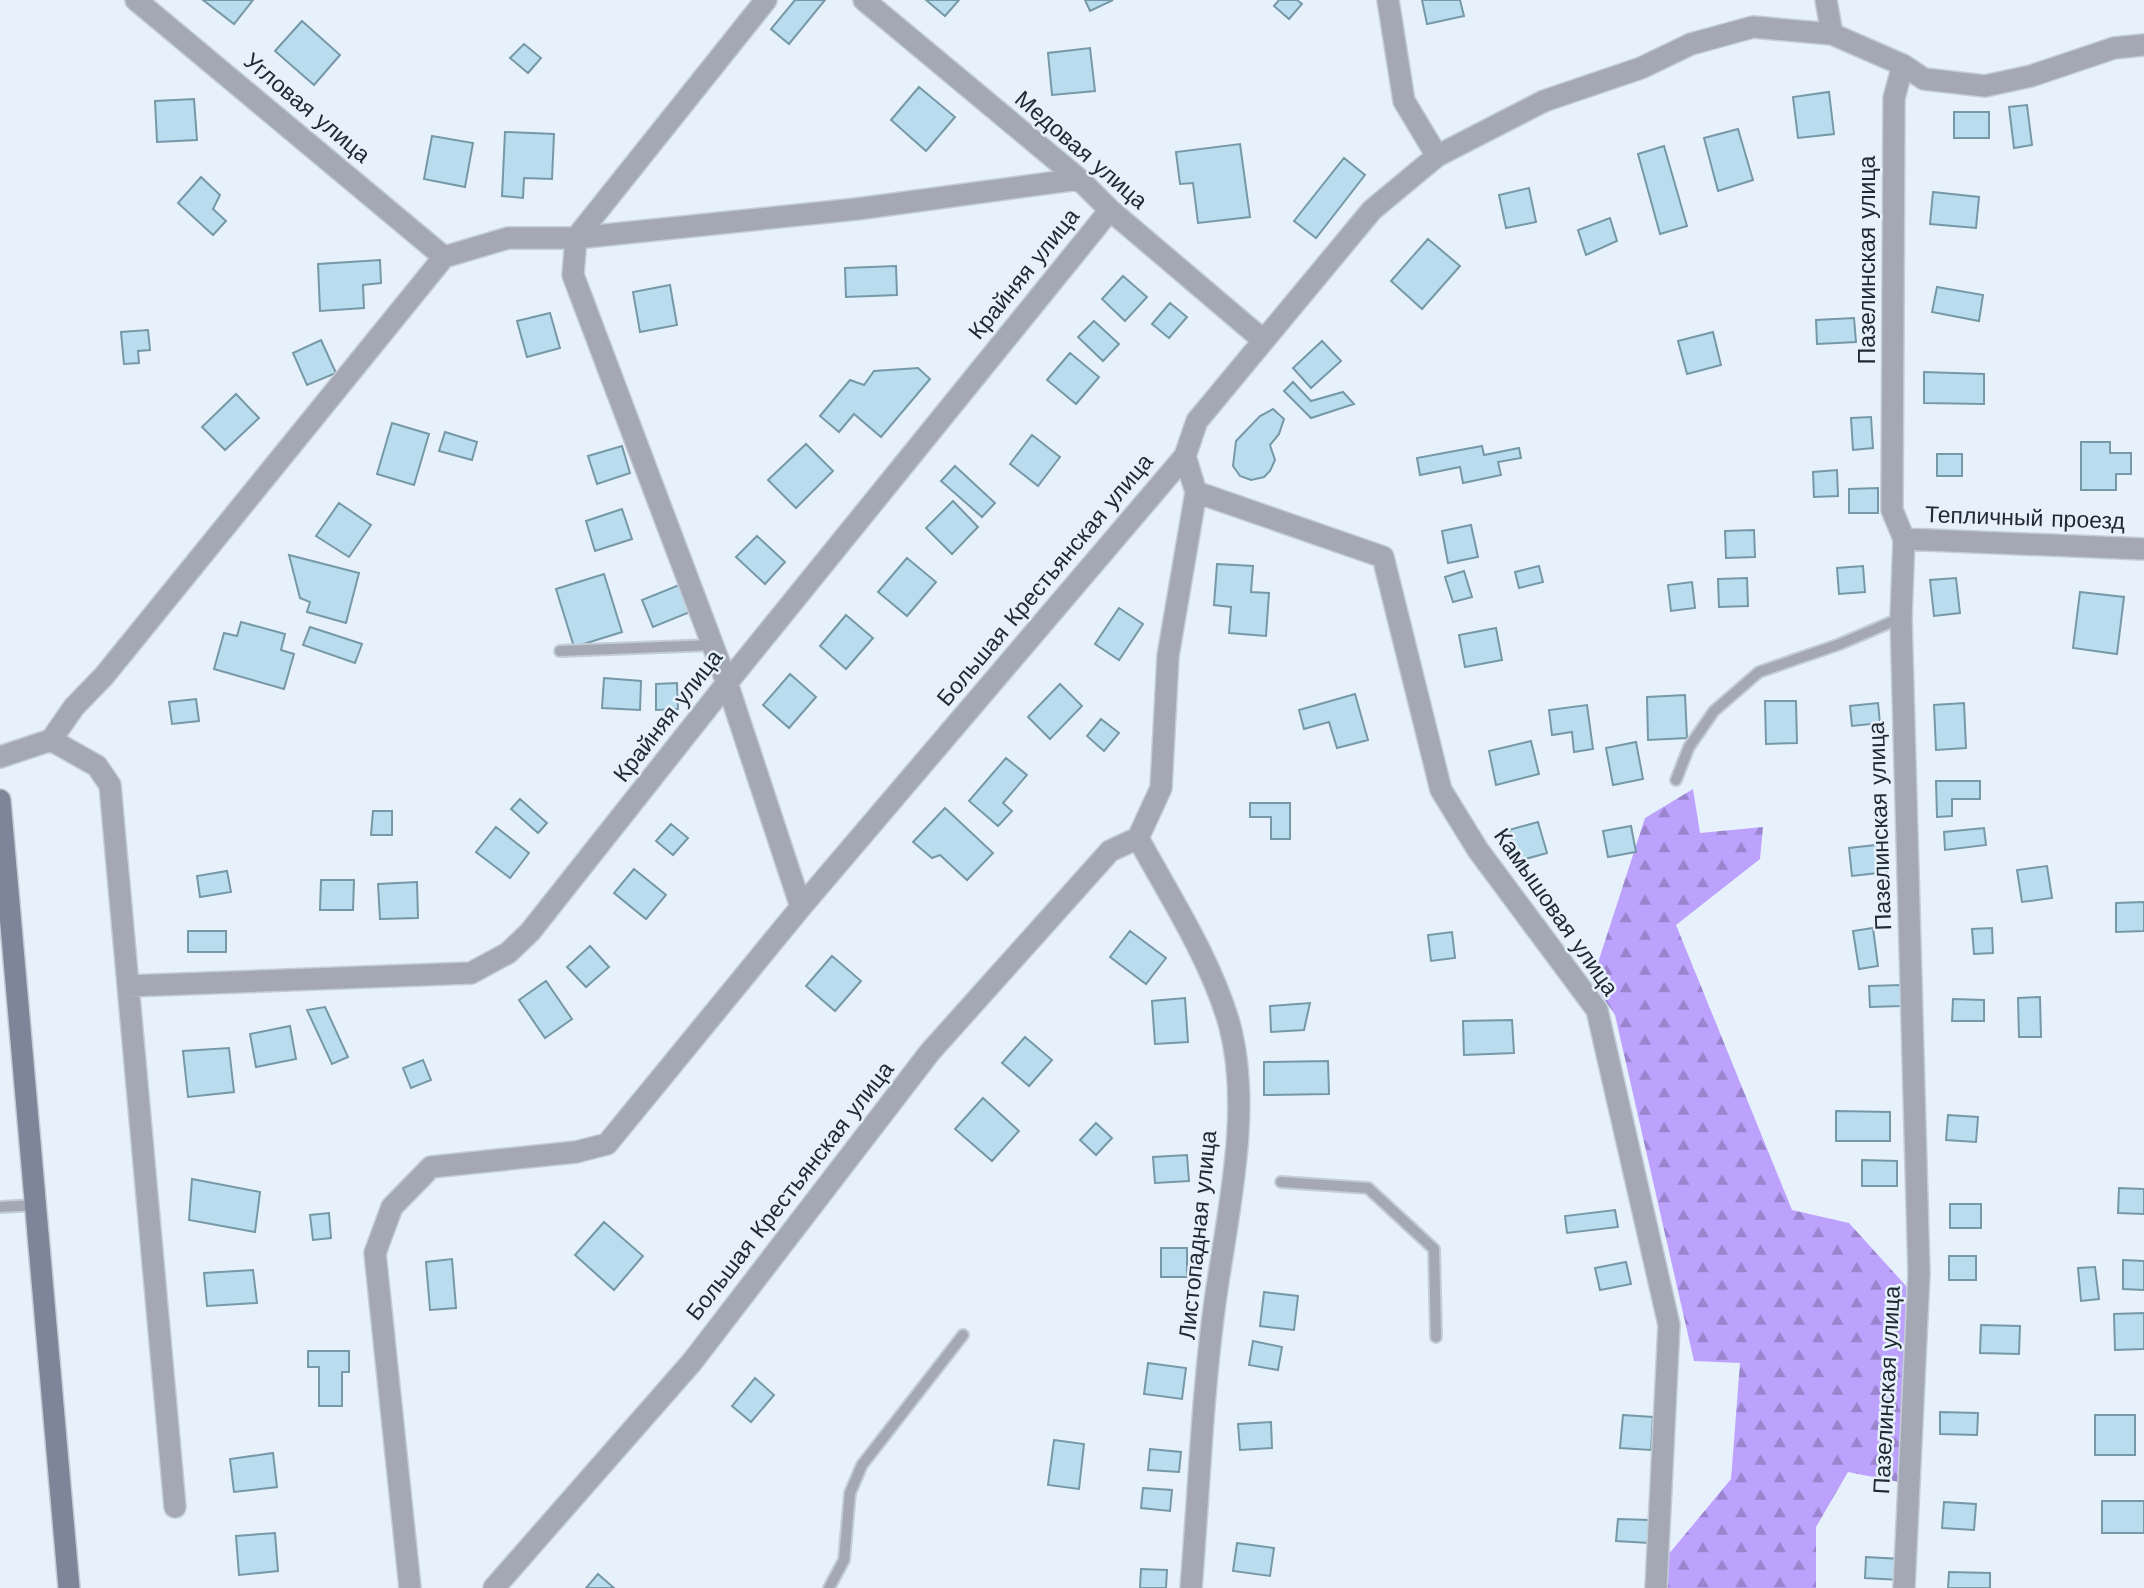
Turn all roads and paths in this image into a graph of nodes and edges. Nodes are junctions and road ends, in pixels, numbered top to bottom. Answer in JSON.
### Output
{"nodes":[{"id":1,"x":135,"y":0,"type":"edge"},
{"id":2,"x":766,"y":0,"type":"edge"},
{"id":3,"x":864,"y":0,"type":"edge"},
{"id":4,"x":1388,"y":0,"type":"edge"},
{"id":5,"x":1826,"y":0,"type":"edge"},
{"id":6,"x":1832,"y":34,"type":"junction"},
{"id":7,"x":2144,"y":46,"type":"edge"},
{"id":8,"x":1903,"y":65,"type":"junction"},
{"id":9,"x":1437,"y":156,"type":"junction"},
{"id":10,"x":1079,"y":179,"type":"junction"},
{"id":11,"x":1110,"y":210,"type":"junction"},
{"id":12,"x":576,"y":238,"type":"junction"},
{"id":13,"x":444,"y":257,"type":"junction"},
{"id":14,"x":1263,"y":340,"type":"junction"},
{"id":15,"x":1185,"y":456,"type":"junction"},
{"id":16,"x":1196,"y":492,"type":"junction"},
{"id":17,"x":1904,"y":539,"type":"junction"},
{"id":18,"x":2144,"y":549,"type":"edge"},
{"id":19,"x":1901,"y":618,"type":"junction"},
{"id":20,"x":712,"y":645,"type":"junction"},
{"id":21,"x":560,"y":651,"type":"dead end"},
{"id":22,"x":727,"y":683,"type":"junction"},
{"id":23,"x":51,"y":740,"type":"junction"},
{"id":24,"x":0,"y":757,"type":"edge"},
{"id":25,"x":1676,"y":780,"type":"dead end"},
{"id":26,"x":0,"y":800,"type":"edge"},
{"id":27,"x":1138,"y":838,"type":"junction"},
{"id":28,"x":801,"y":907,"type":"junction"},
{"id":29,"x":128,"y":986,"type":"junction"},
{"id":30,"x":1281,"y":1182,"type":"dead end"},
{"id":31,"x":36,"y":1205,"type":"junction"},
{"id":32,"x":0,"y":1208,"type":"edge"},
{"id":33,"x":964,"y":1335,"type":"dead end"},
{"id":34,"x":1436,"y":1336,"type":"dead end"},
{"id":35,"x":174,"y":1507,"type":"dead end"},
{"id":36,"x":69,"y":1588,"type":"edge"},
{"id":37,"x":410,"y":1588,"type":"edge"},
{"id":38,"x":494,"y":1588,"type":"edge"},
{"id":39,"x":829,"y":1588,"type":"edge"},
{"id":40,"x":1191,"y":1588,"type":"edge"},
{"id":41,"x":1656,"y":1588,"type":"edge"},
{"id":42,"x":1904,"y":1588,"type":"edge"}],
"edges":[{"from":1,"to":13,"type":"street","name":"Угловая улица"},
{"from":2,"to":12,"type":"street"},
{"from":3,"to":10,"type":"street","name":"Медовая улица"},
{"from":4,"to":9,"type":"street"},
{"from":5,"to":6,"type":"street"},
{"from":6,"to":8,"type":"street","name":"Большая Крестьянская улица"},
{"from":6,"to":9,"type":"street","name":"Большая Крестьянская улица"},
{"from":7,"to":8,"type":"street","name":"Большая Крестьянская улица"},
{"from":8,"to":17,"type":"street","name":"Пазелинская улица"},
{"from":9,"to":14,"type":"street","name":"Большая Крестьянская улица"},
{"from":10,"to":11,"type":"street","name":"Медовая улица"},
{"from":10,"to":12,"type":"street"},
{"from":11,"to":14,"type":"street","name":"Медовая улица"},
{"from":11,"to":22,"type":"street","name":"Крайняя улица"},
{"from":12,"to":13,"type":"street"},
{"from":12,"to":20,"type":"street"},
{"from":13,"to":23,"type":"street"},
{"from":14,"to":15,"type":"street","name":"Большая Крестьянская улица"},
{"from":15,"to":16,"type":"street"},
{"from":15,"to":28,"type":"street","name":"Большая Крестьянская улица"},
{"from":16,"to":27,"type":"street"},
{"from":16,"to":41,"type":"street","name":"Камышовая улица"},
{"from":17,"to":18,"type":"street","name":"Тепличный проезд"},
{"from":17,"to":19,"type":"street","name":"Пазелинская улица"},
{"from":19,"to":25,"type":"lane"},
{"from":19,"to":42,"type":"street","name":"Пазелинская улица"},
{"from":20,"to":21,"type":"lane"},
{"from":20,"to":22,"type":"street"},
{"from":22,"to":28,"type":"street"},
{"from":22,"to":29,"type":"street","name":"Крайняя улица"},
{"from":23,"to":24,"type":"street"},
{"from":23,"to":29,"type":"street"},
{"from":26,"to":31,"type":"main road"},
{"from":27,"to":38,"type":"street","name":"Большая Крестьянская улица"},
{"from":27,"to":40,"type":"street","name":"Листопадная улица"},
{"from":28,"to":37,"type":"street","name":"Большая Крестьянская улица"},
{"from":29,"to":35,"type":"street"},
{"from":30,"to":34,"type":"lane"},
{"from":31,"to":32,"type":"lane"},
{"from":31,"to":36,"type":"main road"},
{"from":33,"to":39,"type":"lane"}]}
